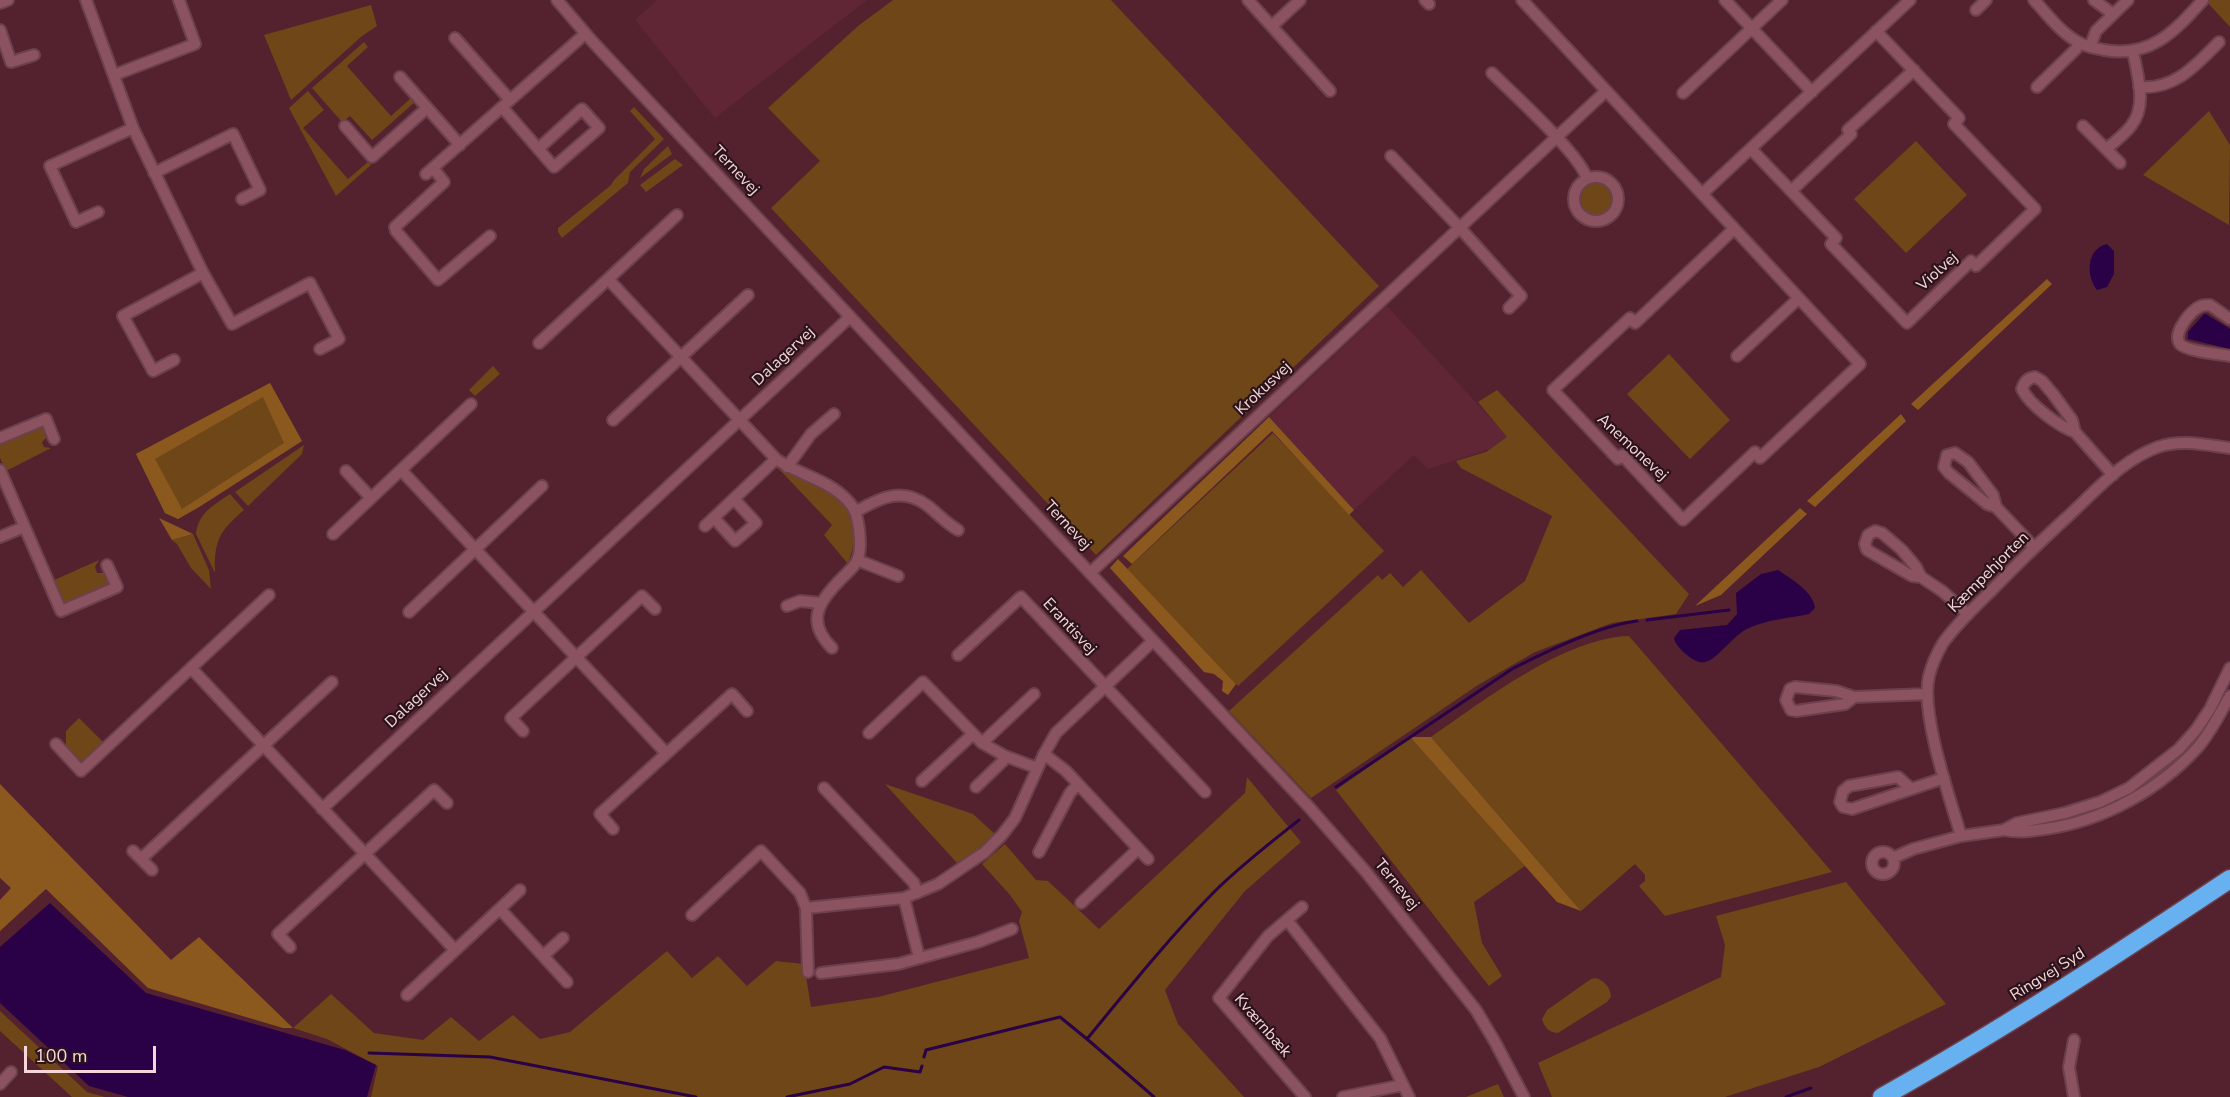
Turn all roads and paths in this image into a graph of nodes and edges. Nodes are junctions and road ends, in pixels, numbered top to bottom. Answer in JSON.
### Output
{"nodes":[{"id":1,"x":8,"y":0,"type":"edge"},
{"id":2,"x":86,"y":0,"type":"edge"},
{"id":3,"x":179,"y":0,"type":"edge"},
{"id":4,"x":557,"y":0,"type":"edge"},
{"id":5,"x":1248,"y":0,"type":"edge"},
{"id":6,"x":1300,"y":0,"type":"edge"},
{"id":7,"x":1522,"y":0,"type":"edge"},
{"id":8,"x":1725,"y":0,"type":"edge"},
{"id":9,"x":1782,"y":0,"type":"edge"},
{"id":10,"x":1910,"y":0,"type":"edge"},
{"id":11,"x":1986,"y":0,"type":"edge"},
{"id":12,"x":2034,"y":0,"type":"edge"},
{"id":13,"x":2094,"y":0,"type":"edge"},
{"id":14,"x":2128,"y":0,"type":"edge"},
{"id":15,"x":2203,"y":0,"type":"edge"},
{"id":16,"x":0,"y":3,"type":"edge"},
{"id":17,"x":1976,"y":10,"type":"dead end"},
{"id":18,"x":2113,"y":14,"type":"junction"},
{"id":19,"x":1272,"y":26,"type":"junction"},
{"id":20,"x":1751,"y":28,"type":"junction"},
{"id":21,"x":0,"y":30,"type":"edge"},
{"id":22,"x":1876,"y":31,"type":"junction"},
{"id":23,"x":585,"y":34,"type":"junction"},
{"id":24,"x":455,"y":38,"type":"dead end"},
{"id":25,"x":2219,"y":42,"type":"dead end"},
{"id":26,"x":2084,"y":45,"type":"junction"},
{"id":27,"x":2133,"y":51,"type":"junction"},
{"id":28,"x":34,"y":55,"type":"dead end"},
{"id":29,"x":1914,"y":70,"type":"junction"},
{"id":30,"x":1492,"y":73,"type":"dead end"},
{"id":31,"x":114,"y":75,"type":"junction"},
{"id":32,"x":400,"y":77,"type":"dead end"},
{"id":33,"x":2037,"y":87,"type":"dead end"},
{"id":34,"x":2139,"y":87,"type":"junction"},
{"id":35,"x":1330,"y":91,"type":"dead end"},
{"id":36,"x":1606,"y":91,"type":"junction"},
{"id":37,"x":1812,"y":92,"type":"junction"},
{"id":38,"x":1683,"y":93,"type":"dead end"},
{"id":39,"x":506,"y":104,"type":"junction"},
{"id":40,"x":427,"y":108,"type":"junction"},
{"id":41,"x":345,"y":126,"type":"dead end"},
{"id":42,"x":2083,"y":126,"type":"dead end"},
{"id":43,"x":133,"y":128,"type":"junction"},
{"id":44,"x":1556,"y":138,"type":"junction"},
{"id":45,"x":460,"y":145,"type":"junction"},
{"id":46,"x":538,"y":148,"type":"junction"},
{"id":47,"x":1751,"y":149,"type":"junction"},
{"id":48,"x":2106,"y":150,"type":"junction"},
{"id":49,"x":1391,"y":156,"type":"dead end"},
{"id":50,"x":2120,"y":163,"type":"dead end"},
{"id":51,"x":154,"y":172,"type":"junction"},
{"id":52,"x":1587,"y":179,"type":"junction"},
{"id":53,"x":1791,"y":191,"type":"junction"},
{"id":54,"x":1702,"y":194,"type":"junction"},
{"id":55,"x":242,"y":199,"type":"dead end"},
{"id":56,"x":98,"y":212,"type":"dead end"},
{"id":57,"x":677,"y":215,"type":"dead end"},
{"id":58,"x":1460,"y":228,"type":"junction"},
{"id":59,"x":1734,"y":229,"type":"junction"},
{"id":60,"x":490,"y":236,"type":"dead end"},
{"id":61,"x":203,"y":273,"type":"junction"},
{"id":62,"x":608,"y":279,"type":"junction"},
{"id":63,"x":748,"y":295,"type":"dead end"},
{"id":64,"x":1798,"y":299,"type":"junction"},
{"id":65,"x":1509,"y":308,"type":"dead end"},
{"id":66,"x":850,"y":316,"type":"junction"},
{"id":67,"x":2230,"y":319,"type":"edge"},
{"id":68,"x":538,"y":343,"type":"dead end"},
{"id":69,"x":320,"y":349,"type":"dead end"},
{"id":70,"x":1737,"y":356,"type":"dead end"},
{"id":71,"x":2230,"y":356,"type":"edge"},
{"id":72,"x":681,"y":357,"type":"junction"},
{"id":73,"x":174,"y":360,"type":"dead end"},
{"id":74,"x":471,"y":404,"type":"dead end"},
{"id":75,"x":834,"y":414,"type":"dead end"},
{"id":76,"x":739,"y":419,"type":"junction"},
{"id":77,"x":613,"y":420,"type":"dead end"},
{"id":78,"x":2075,"y":432,"type":"junction"},
{"id":79,"x":0,"y":438,"type":"edge"},
{"id":80,"x":54,"y":439,"type":"dead end"},
{"id":81,"x":2230,"y":448,"type":"edge"},
{"id":82,"x":776,"y":459,"type":"junction"},
{"id":83,"x":787,"y":467,"type":"junction"},
{"id":84,"x":0,"y":470,"type":"edge"},
{"id":85,"x":401,"y":470,"type":"junction"},
{"id":86,"x":346,"y":471,"type":"dead end"},
{"id":87,"x":2113,"y":475,"type":"junction"},
{"id":88,"x":542,"y":486,"type":"dead end"},
{"id":89,"x":371,"y":498,"type":"junction"},
{"id":90,"x":734,"y":499,"type":"junction"},
{"id":91,"x":1996,"y":507,"type":"junction"},
{"id":92,"x":857,"y":511,"type":"junction"},
{"id":93,"x":714,"y":518,"type":"junction"},
{"id":94,"x":705,"y":526,"type":"dead end"},
{"id":95,"x":24,"y":527,"type":"junction"},
{"id":96,"x":958,"y":530,"type":"dead end"},
{"id":97,"x":333,"y":534,"type":"dead end"},
{"id":98,"x":0,"y":537,"type":"edge"},
{"id":99,"x":2034,"y":547,"type":"junction"},
{"id":100,"x":475,"y":549,"type":"junction"},
{"id":101,"x":857,"y":560,"type":"junction"},
{"id":102,"x":107,"y":565,"type":"dead end"},
{"id":103,"x":1090,"y":573,"type":"junction"},
{"id":104,"x":898,"y":576,"type":"dead end"},
{"id":105,"x":1921,"y":577,"type":"junction"},
{"id":106,"x":269,"y":595,"type":"dead end"},
{"id":107,"x":821,"y":603,"type":"junction"},
{"id":108,"x":787,"y":606,"type":"dead end"},
{"id":109,"x":655,"y":609,"type":"dead end"},
{"id":110,"x":533,"y":611,"type":"junction"},
{"id":111,"x":409,"y":612,"type":"dead end"},
{"id":112,"x":1968,"y":614,"type":"junction"},
{"id":113,"x":1153,"y":641,"type":"junction"},
{"id":114,"x":832,"y":648,"type":"dead end"},
{"id":115,"x":958,"y":655,"type":"dead end"},
{"id":116,"x":576,"y":657,"type":"junction"},
{"id":117,"x":191,"y":668,"type":"junction"},
{"id":118,"x":2230,"y":669,"type":"edge"},
{"id":119,"x":332,"y":682,"type":"dead end"},
{"id":120,"x":1105,"y":687,"type":"junction"},
{"id":121,"x":1034,"y":694,"type":"dead end"},
{"id":122,"x":1927,"y":694,"type":"junction"},
{"id":123,"x":2230,"y":696,"type":"edge"},
{"id":124,"x":1854,"y":698,"type":"junction"},
{"id":125,"x":747,"y":711,"type":"dead end"},
{"id":126,"x":523,"y":730,"type":"dead end"},
{"id":127,"x":868,"y":733,"type":"dead end"},
{"id":128,"x":973,"y":734,"type":"junction"},
{"id":129,"x":982,"y":743,"type":"junction"},
{"id":130,"x":56,"y":744,"type":"dead end"},
{"id":131,"x":263,"y":746,"type":"junction"},
{"id":132,"x":666,"y":753,"type":"junction"},
{"id":133,"x":1044,"y":754,"type":"junction"},
{"id":134,"x":1005,"y":756,"type":"junction"},
{"id":135,"x":1037,"y":768,"type":"junction"},
{"id":136,"x":1944,"y":778,"type":"junction"},
{"id":137,"x":922,"y":781,"type":"dead end"},
{"id":138,"x":1077,"y":785,"type":"junction"},
{"id":139,"x":976,"y":787,"type":"dead end"},
{"id":140,"x":824,"y":788,"type":"dead end"},
{"id":141,"x":1910,"y":788,"type":"junction"},
{"id":142,"x":1205,"y":792,"type":"dead end"},
{"id":143,"x":447,"y":804,"type":"dead end"},
{"id":144,"x":322,"y":808,"type":"junction"},
{"id":145,"x":614,"y":829,"type":"dead end"},
{"id":146,"x":2004,"y":830,"type":"junction"},
{"id":147,"x":1961,"y":836,"type":"junction"},
{"id":148,"x":1138,"y":849,"type":"junction"},
{"id":149,"x":133,"y":850,"type":"dead end"},
{"id":150,"x":1039,"y":852,"type":"dead end"},
{"id":151,"x":365,"y":854,"type":"junction"},
{"id":152,"x":1893,"y":858,"type":"dead end"},
{"id":153,"x":141,"y":859,"type":"junction"},
{"id":154,"x":1148,"y":859,"type":"dead end"},
{"id":155,"x":152,"y":870,"type":"dead end"},
{"id":156,"x":2230,"y":879,"type":"edge"},
{"id":157,"x":520,"y":890,"type":"dead end"},
{"id":158,"x":917,"y":893,"type":"junction"},
{"id":159,"x":904,"y":898,"type":"junction"},
{"id":160,"x":1081,"y":903,"type":"dead end"},
{"id":161,"x":806,"y":908,"type":"junction"},
{"id":162,"x":1302,"y":908,"type":"dead end"},
{"id":163,"x":500,"y":909,"type":"junction"},
{"id":164,"x":692,"y":915,"type":"dead end"},
{"id":165,"x":1287,"y":920,"type":"junction"},
{"id":166,"x":1012,"y":929,"type":"dead end"},
{"id":167,"x":563,"y":938,"type":"dead end"},
{"id":168,"x":290,"y":947,"type":"dead end"},
{"id":169,"x":455,"y":950,"type":"junction"},
{"id":170,"x":543,"y":956,"type":"junction"},
{"id":171,"x":919,"y":957,"type":"junction"},
{"id":172,"x":808,"y":972,"type":"dead end"},
{"id":173,"x":821,"y":973,"type":"dead end"},
{"id":174,"x":567,"y":982,"type":"dead end"},
{"id":175,"x":407,"y":995,"type":"dead end"},
{"id":176,"x":2074,"y":1040,"type":"dead end"},
{"id":177,"x":11,"y":1072,"type":"dead end"},
{"id":178,"x":0,"y":1084,"type":"edge"},
{"id":179,"x":1403,"y":1085,"type":"junction"},
{"id":180,"x":1305,"y":1097,"type":"edge"},
{"id":181,"x":1343,"y":1097,"type":"edge"},
{"id":182,"x":1409,"y":1097,"type":"edge"},
{"id":183,"x":1524,"y":1097,"type":"edge"},
{"id":184,"x":1882,"y":1097,"type":"edge"},
{"id":185,"x":2074,"y":1097,"type":"edge"}],
"edges":[{"from":1,"to":16,"type":"street"},
{"from":2,"to":31,"type":"street"},
{"from":3,"to":31,"type":"street"},
{"from":4,"to":23,"type":"street","name":"Ternevej"},
{"from":5,"to":19,"type":"street"},
{"from":6,"to":19,"type":"street"},
{"from":7,"to":36,"type":"street","name":"Anemonevej"},
{"from":8,"to":20,"type":"street"},
{"from":9,"to":20,"type":"street"},
{"from":10,"to":22,"type":"street"},
{"from":11,"to":17,"type":"street"},
{"from":12,"to":26,"type":"street"},
{"from":13,"to":18,"type":"street"},
{"from":14,"to":18,"type":"street"},
{"from":15,"to":27,"type":"street"},
{"from":18,"to":26,"type":"street"},
{"from":19,"to":35,"type":"street"},
{"from":20,"to":37,"type":"street"},
{"from":20,"to":38,"type":"street"},
{"from":21,"to":28,"type":"street"},
{"from":22,"to":29,"type":"street","name":"Violvej"},
{"from":22,"to":37,"type":"street"},
{"from":23,"to":39,"type":"street"},
{"from":23,"to":66,"type":"street","name":"Ternevej"},
{"from":24,"to":39,"type":"street"},
{"from":25,"to":34,"type":"street"},
{"from":26,"to":27,"type":"street"},
{"from":26,"to":33,"type":"street"},
{"from":27,"to":34,"type":"street"},
{"from":29,"to":53,"type":"street"},
{"from":29,"to":53,"type":"street","name":"Violvej"},
{"from":30,"to":44,"type":"street"},
{"from":31,"to":43,"type":"street"},
{"from":32,"to":40,"type":"street"},
{"from":34,"to":48,"type":"street"},
{"from":36,"to":44,"type":"street","name":"Krokusvej"},
{"from":36,"to":54,"type":"street","name":"Anemonevej"},
{"from":37,"to":47,"type":"street"},
{"from":39,"to":45,"type":"street"},
{"from":39,"to":46,"type":"street"},
{"from":40,"to":41,"type":"street"},
{"from":40,"to":45,"type":"street"},
{"from":42,"to":48,"type":"street"},
{"from":43,"to":51,"type":"street"},
{"from":43,"to":56,"type":"street"},
{"from":44,"to":52,"type":"street"},
{"from":44,"to":58,"type":"street","name":"Krokusvej"},
{"from":45,"to":60,"type":"street"},
{"from":46,"to":46,"type":"street"},
{"from":47,"to":53,"type":"street","name":"Violvej"},
{"from":47,"to":54,"type":"street"},
{"from":48,"to":50,"type":"street"},
{"from":49,"to":58,"type":"street"},
{"from":51,"to":55,"type":"street"},
{"from":51,"to":61,"type":"street"},
{"from":52,"to":52,"type":"street"},
{"from":54,"to":59,"type":"street","name":"Anemonevej"},
{"from":57,"to":62,"type":"street"},
{"from":58,"to":65,"type":"street"},
{"from":58,"to":103,"type":"street","name":"Krokusvej"},
{"from":59,"to":64,"type":"street","name":"Anemonevej"},
{"from":59,"to":64,"type":"street","name":"Anemonevej"},
{"from":61,"to":69,"type":"street"},
{"from":61,"to":73,"type":"street"},
{"from":62,"to":68,"type":"street"},
{"from":62,"to":72,"type":"street"},
{"from":63,"to":72,"type":"street"},
{"from":64,"to":70,"type":"street"},
{"from":66,"to":76,"type":"street","name":"Dalagervej"},
{"from":66,"to":103,"type":"street","name":"Ternevej"},
{"from":67,"to":71,"type":"street"},
{"from":72,"to":76,"type":"street"},
{"from":72,"to":77,"type":"street"},
{"from":74,"to":85,"type":"street"},
{"from":75,"to":83,"type":"street"},
{"from":76,"to":82,"type":"street"},
{"from":76,"to":110,"type":"street","name":"Dalagervej"},
{"from":78,"to":78,"type":"street"},
{"from":78,"to":87,"type":"street"},
{"from":79,"to":80,"type":"street"},
{"from":81,"to":87,"type":"street","name":"Kæmpehjorten"},
{"from":82,"to":83,"type":"street"},
{"from":82,"to":90,"type":"street"},
{"from":83,"to":92,"type":"street"},
{"from":84,"to":95,"type":"street"},
{"from":85,"to":89,"type":"street"},
{"from":85,"to":100,"type":"street"},
{"from":86,"to":89,"type":"street"},
{"from":87,"to":99,"type":"street","name":"Kæmpehjorten"},
{"from":88,"to":100,"type":"street"},
{"from":89,"to":97,"type":"street"},
{"from":90,"to":93,"type":"street"},
{"from":90,"to":93,"type":"street"},
{"from":91,"to":91,"type":"street"},
{"from":91,"to":99,"type":"street"},
{"from":92,"to":96,"type":"street"},
{"from":92,"to":101,"type":"street"},
{"from":93,"to":94,"type":"street"},
{"from":95,"to":98,"type":"street"},
{"from":95,"to":102,"type":"street"},
{"from":99,"to":112,"type":"street","name":"Kæmpehjorten"},
{"from":100,"to":110,"type":"street"},
{"from":100,"to":111,"type":"street"},
{"from":101,"to":104,"type":"street"},
{"from":101,"to":107,"type":"street"},
{"from":103,"to":113,"type":"street","name":"Ternevej"},
{"from":105,"to":105,"type":"street"},
{"from":105,"to":112,"type":"street"},
{"from":106,"to":117,"type":"street"},
{"from":107,"to":108,"type":"street"},
{"from":107,"to":114,"type":"street"},
{"from":109,"to":116,"type":"street"},
{"from":110,"to":116,"type":"street"},
{"from":110,"to":144,"type":"street","name":"Dalagervej"},
{"from":112,"to":122,"type":"street","name":"Kæmpehjorten"},
{"from":113,"to":120,"type":"street"},
{"from":113,"to":183,"type":"street","name":"Ternevej"},
{"from":115,"to":120,"type":"street","name":"Erantisvej"},
{"from":116,"to":126,"type":"street"},
{"from":116,"to":132,"type":"street"},
{"from":117,"to":130,"type":"street"},
{"from":117,"to":131,"type":"street"},
{"from":118,"to":146,"type":"street"},
{"from":119,"to":131,"type":"street"},
{"from":120,"to":133,"type":"street"},
{"from":120,"to":142,"type":"street","name":"Erantisvej"},
{"from":121,"to":129,"type":"street"},
{"from":122,"to":124,"type":"street"},
{"from":122,"to":136,"type":"street","name":"Kæmpehjorten"},
{"from":123,"to":146,"type":"street"},
{"from":124,"to":124,"type":"street"},
{"from":125,"to":132,"type":"street"},
{"from":127,"to":128,"type":"street"},
{"from":128,"to":129,"type":"street"},
{"from":128,"to":137,"type":"street"},
{"from":129,"to":134,"type":"street"},
{"from":131,"to":144,"type":"street"},
{"from":131,"to":153,"type":"street"},
{"from":132,"to":145,"type":"street"},
{"from":133,"to":135,"type":"street"},
{"from":133,"to":138,"type":"street"},
{"from":134,"to":135,"type":"street"},
{"from":134,"to":139,"type":"street"},
{"from":135,"to":158,"type":"street"},
{"from":136,"to":141,"type":"street"},
{"from":136,"to":147,"type":"street","name":"Kæmpehjorten"},
{"from":138,"to":148,"type":"street"},
{"from":138,"to":150,"type":"street"},
{"from":140,"to":158,"type":"street"},
{"from":141,"to":141,"type":"street"},
{"from":143,"to":151,"type":"street"},
{"from":144,"to":151,"type":"street"},
{"from":146,"to":147,"type":"street"},
{"from":147,"to":152,"type":"street"},
{"from":148,"to":154,"type":"street"},
{"from":148,"to":160,"type":"street"},
{"from":149,"to":153,"type":"street"},
{"from":151,"to":168,"type":"street"},
{"from":151,"to":169,"type":"street"},
{"from":153,"to":155,"type":"street"},
{"from":156,"to":184,"type":"highway","name":"Ringvej Syd"},
{"from":157,"to":163,"type":"street"},
{"from":158,"to":159,"type":"street"},
{"from":159,"to":161,"type":"street"},
{"from":159,"to":171,"type":"street"},
{"from":161,"to":164,"type":"street"},
{"from":161,"to":172,"type":"street"},
{"from":162,"to":165,"type":"street","name":"Kværnbæk"},
{"from":163,"to":169,"type":"street"},
{"from":163,"to":170,"type":"street"},
{"from":165,"to":179,"type":"street"},
{"from":165,"to":180,"type":"street","name":"Kværnbæk"},
{"from":166,"to":171,"type":"street"},
{"from":167,"to":170,"type":"street"},
{"from":169,"to":175,"type":"street"},
{"from":170,"to":174,"type":"street"},
{"from":171,"to":173,"type":"street"},
{"from":176,"to":185,"type":"street"},
{"from":177,"to":178,"type":"street"},
{"from":179,"to":181,"type":"street"},
{"from":179,"to":182,"type":"street"}]}
